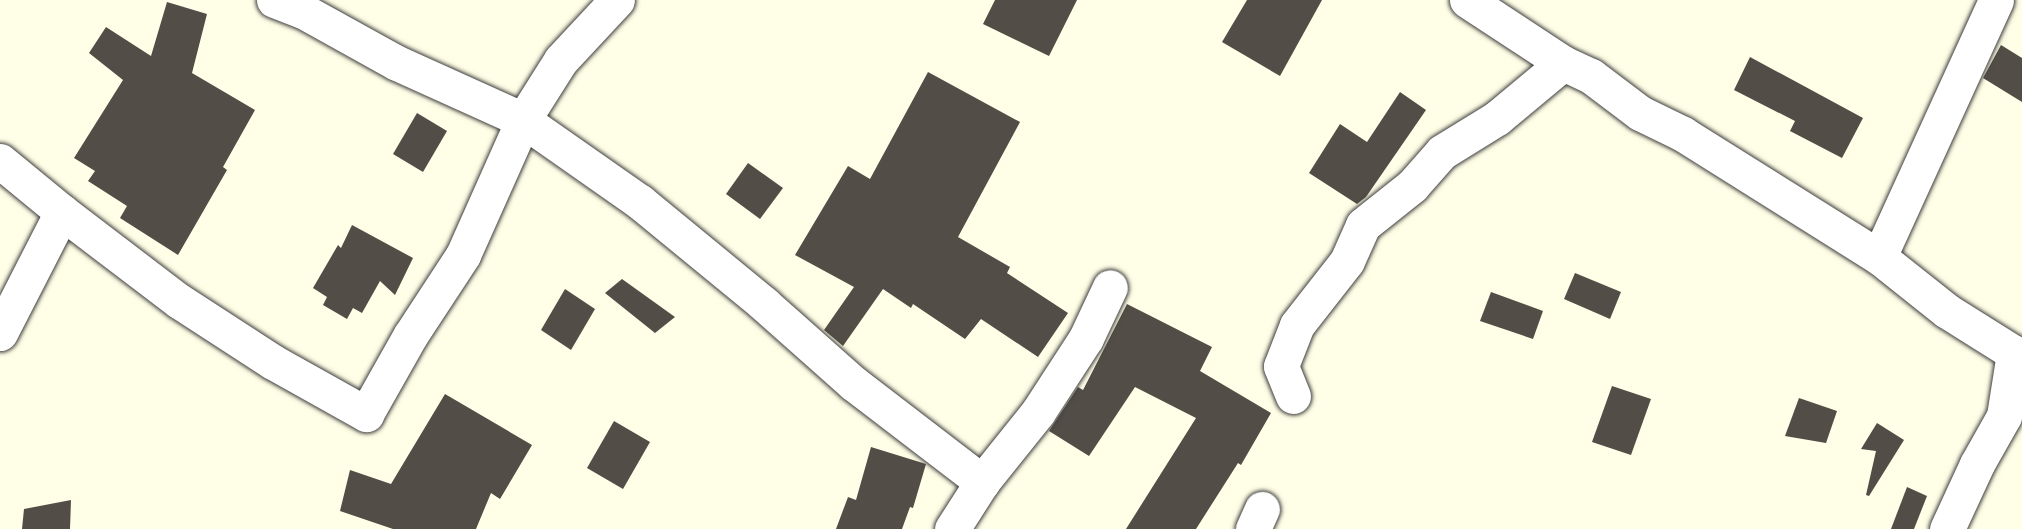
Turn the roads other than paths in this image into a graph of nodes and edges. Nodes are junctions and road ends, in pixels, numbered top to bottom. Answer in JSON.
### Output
{"nodes":[{"id":1,"x":274,"y":0,"type":"edge"},
{"id":2,"x":617,"y":0,"type":"edge"},
{"id":3,"x":1468,"y":0,"type":"edge"},
{"id":4,"x":1996,"y":0,"type":"edge"},
{"id":5,"x":1563,"y":63,"type":"junction"},
{"id":6,"x":523,"y":120,"type":"junction"},
{"id":7,"x":0,"y":160,"type":"edge"},
{"id":8,"x":62,"y":212,"type":"junction"},
{"id":9,"x":1878,"y":257,"type":"junction"},
{"id":10,"x":1110,"y":287,"type":"dead end"},
{"id":11,"x":0,"y":333,"type":"edge"},
{"id":12,"x":2018,"y":353,"type":"edge"},
{"id":13,"x":1293,"y":396,"type":"dead end"},
{"id":14,"x":982,"y":482,"type":"junction"},
{"id":15,"x":958,"y":526,"type":"edge"},
{"id":16,"x":1947,"y":529,"type":"edge"}],
"edges":[{"from":1,"to":6,"type":"street"},
{"from":2,"to":6,"type":"street"},
{"from":3,"to":5,"type":"street"},
{"from":4,"to":9,"type":"street"},
{"from":5,"to":9,"type":"street"},
{"from":5,"to":13,"type":"street"},
{"from":6,"to":8,"type":"street"},
{"from":6,"to":14,"type":"street"},
{"from":7,"to":8,"type":"street"},
{"from":8,"to":11,"type":"street"},
{"from":9,"to":12,"type":"street"},
{"from":10,"to":14,"type":"street"},
{"from":12,"to":16,"type":"street"},
{"from":14,"to":15,"type":"street"}]}
